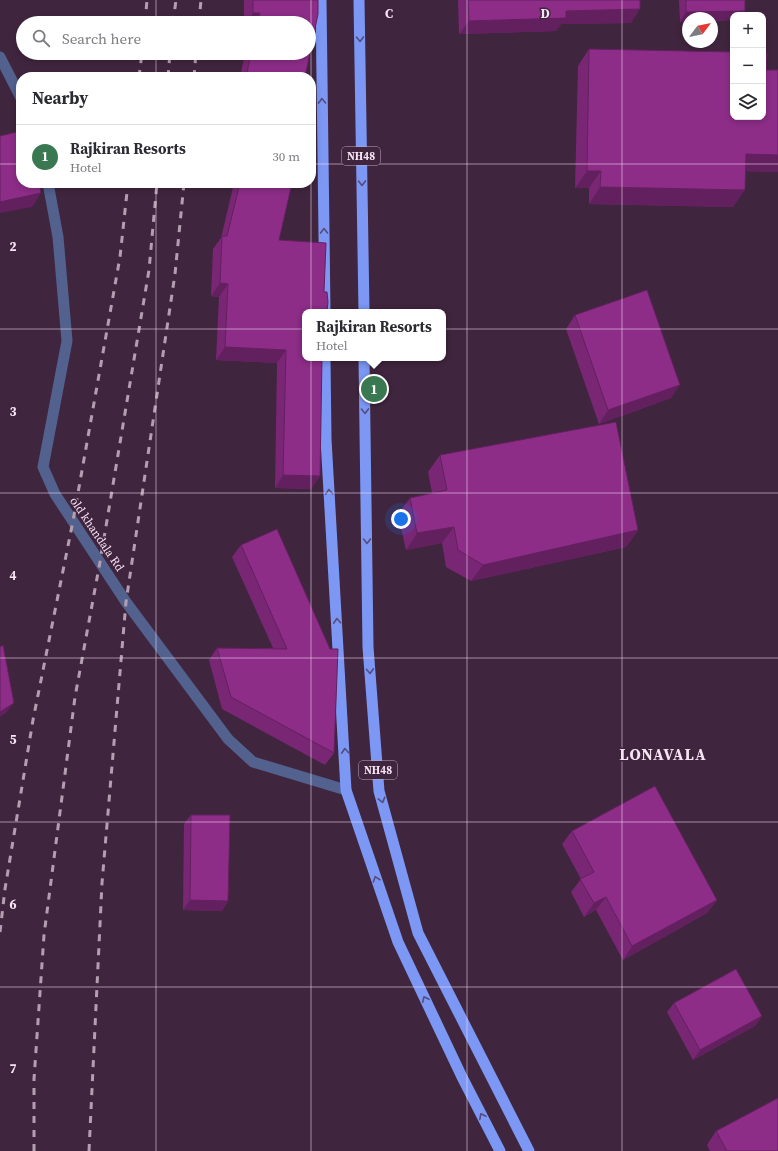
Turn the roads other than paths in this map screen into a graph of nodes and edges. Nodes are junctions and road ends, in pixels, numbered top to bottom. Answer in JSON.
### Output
{"nodes":[{"id":1,"x":321,"y":0,"type":"edge"},
{"id":2,"x":359,"y":0,"type":"edge"},
{"id":3,"x":0,"y":57,"type":"edge"},
{"id":4,"x":16,"y":88,"type":"edge"},
{"id":5,"x":49,"y":188,"type":"edge"},
{"id":6,"x":325,"y":309,"type":"edge"},
{"id":7,"x":364,"y":309,"type":"edge"},
{"id":8,"x":325,"y":361,"type":"edge"},
{"id":9,"x":364,"y":361,"type":"edge"},
{"id":10,"x":346,"y":790,"type":"junction"},
{"id":11,"x":500,"y":1151,"type":"edge"},
{"id":12,"x":529,"y":1151,"type":"edge"}],
"edges":[{"from":6,"to":1,"type":"highway","one_way":true},
{"from":2,"to":7,"type":"highway","number":"NH48","one_way":true},
{"from":3,"to":4,"type":"street"},
{"from":5,"to":10,"type":"street","name":"old khandala Rd"},
{"from":10,"to":8,"type":"highway","number":"NH48","one_way":true},
{"from":9,"to":12,"type":"highway","number":"NH48","one_way":true},
{"from":11,"to":10,"type":"highway","number":"NH48","one_way":true}]}
